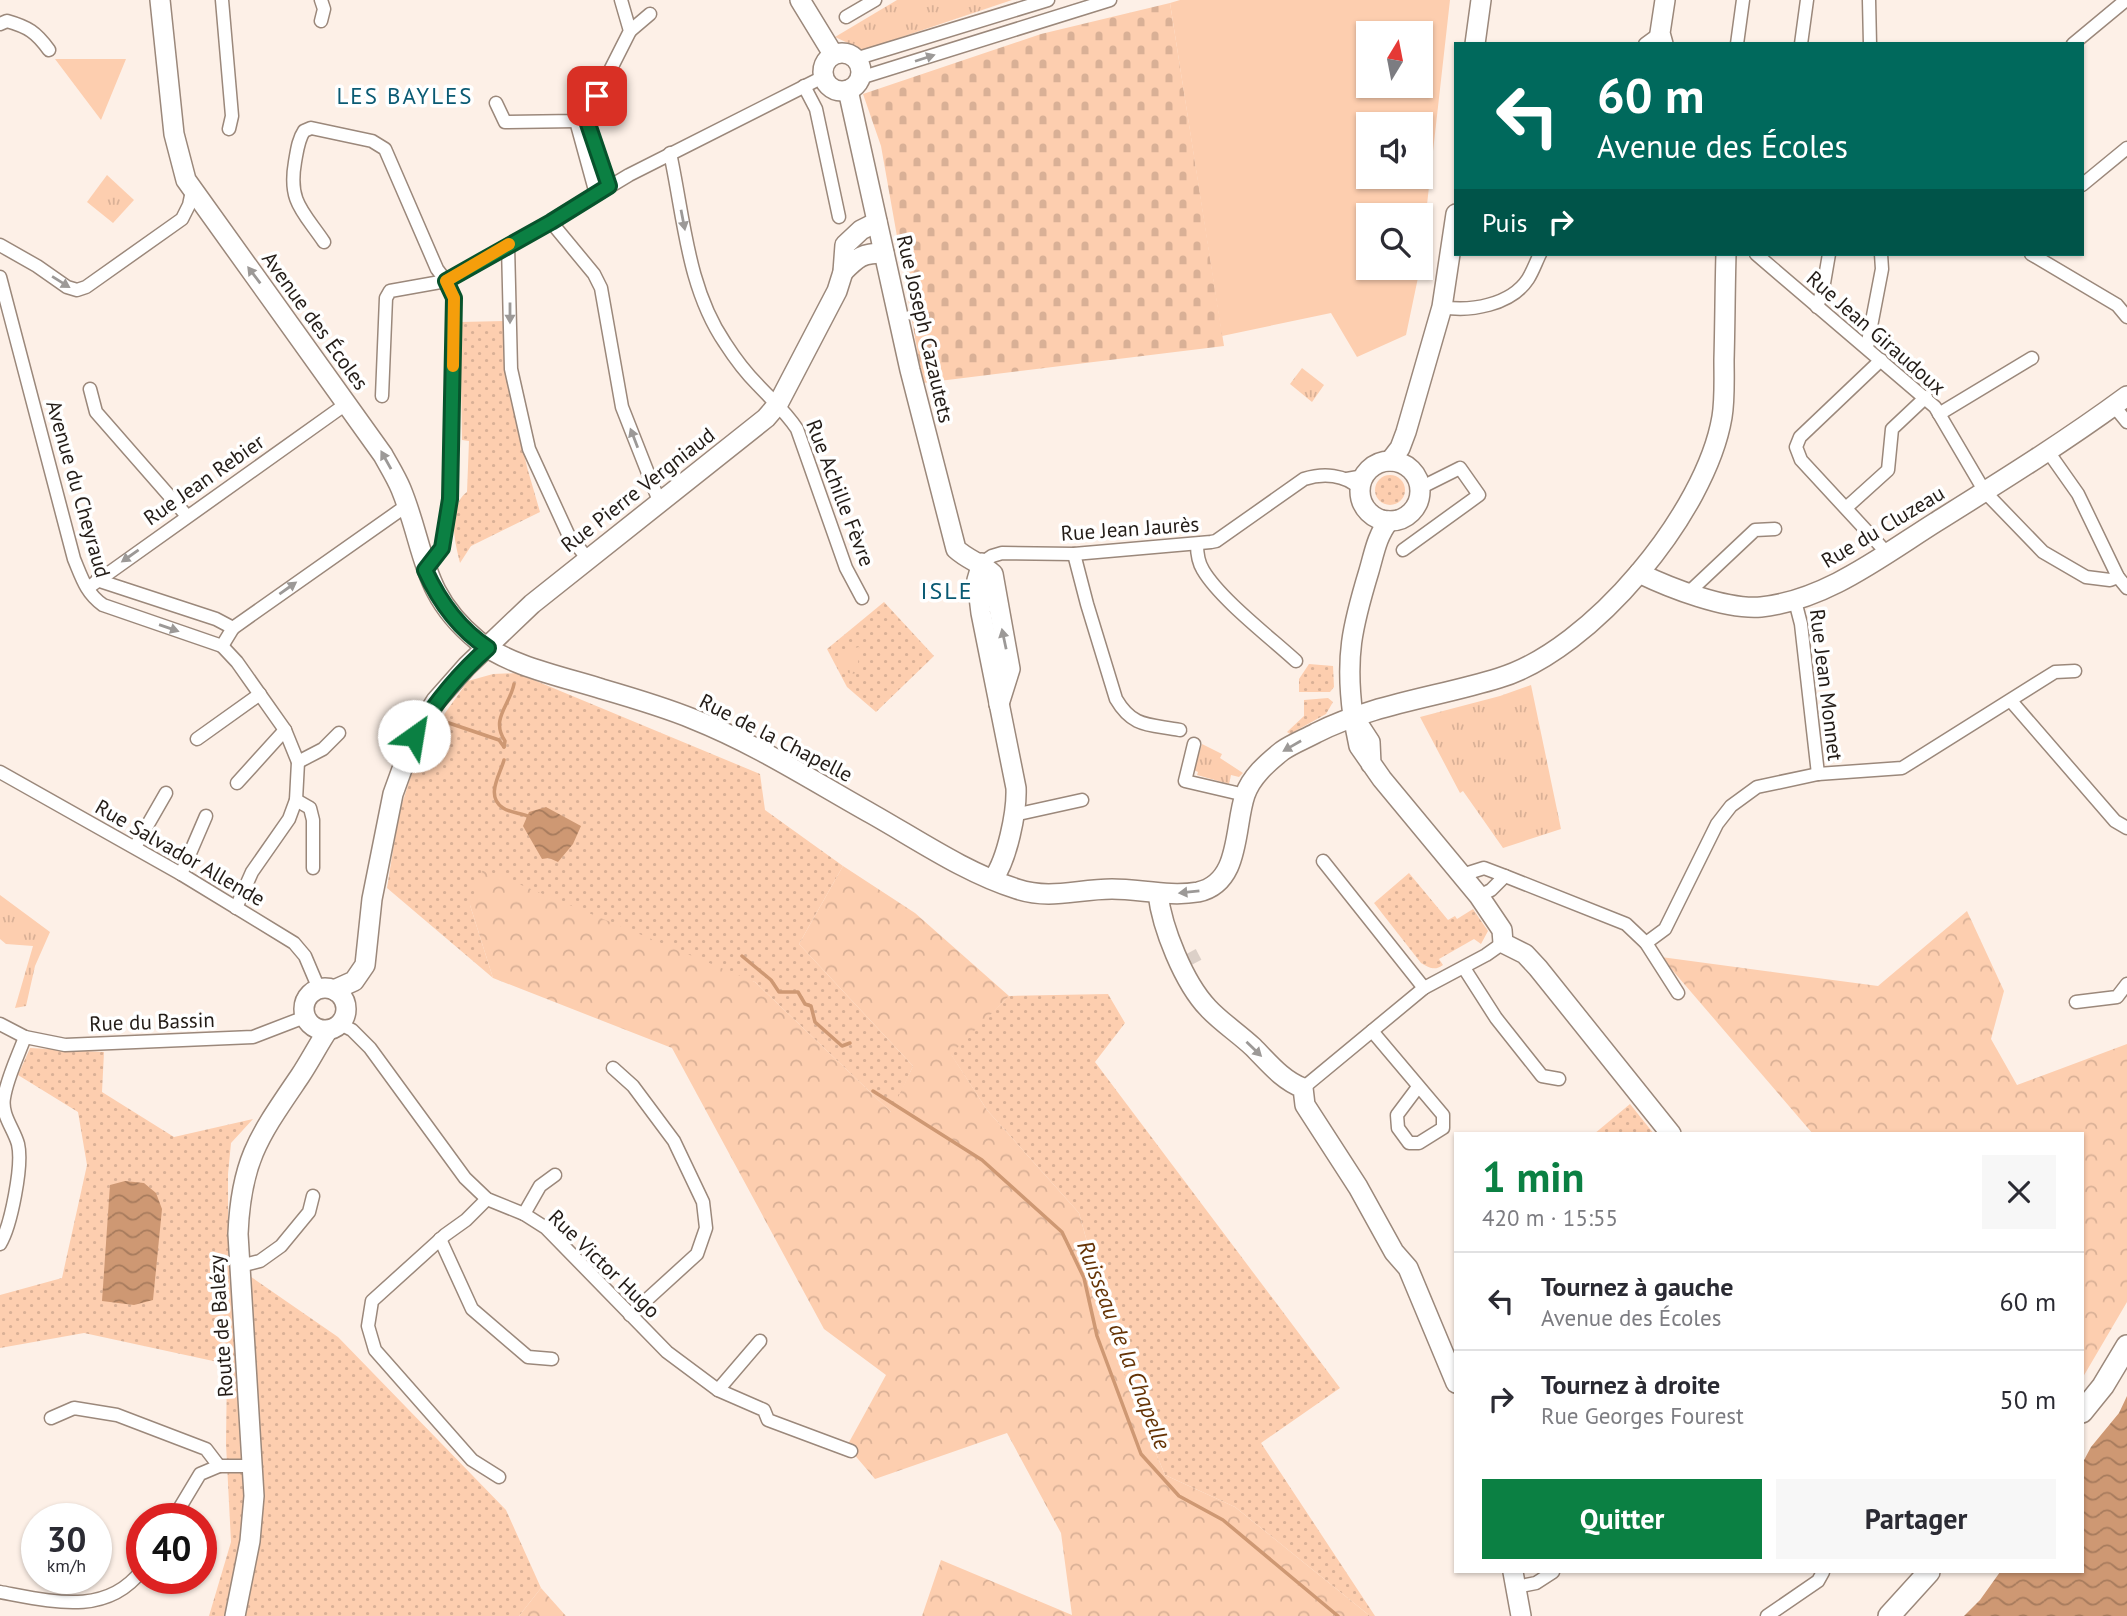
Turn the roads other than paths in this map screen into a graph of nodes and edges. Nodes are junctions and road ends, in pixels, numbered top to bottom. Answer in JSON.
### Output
{"nodes":[{"id":1,"x":160,"y":0,"type":"edge"},
{"id":2,"x":222,"y":0,"type":"edge"},
{"id":3,"x":320,"y":0,"type":"edge"},
{"id":4,"x":621,"y":0,"type":"edge"},
{"id":5,"x":800,"y":0,"type":"edge"},
{"id":6,"x":875,"y":0,"type":"edge"},
{"id":7,"x":1047,"y":0,"type":"edge"},
{"id":8,"x":1110,"y":0,"type":"edge"},
{"id":9,"x":1481,"y":0,"type":"edge"},
{"id":10,"x":1665,"y":0,"type":"edge"},
{"id":11,"x":1744,"y":0,"type":"edge"},
{"id":12,"x":1807,"y":0,"type":"edge"},
{"id":13,"x":1869,"y":0,"type":"edge"},
{"id":14,"x":2126,"y":0,"type":"edge"},
{"id":15,"x":650,"y":14,"type":"dead end"},
{"id":16,"x":846,"y":17,"type":"dead end"},
{"id":17,"x":1052,"y":18,"type":"junction"},
{"id":18,"x":321,"y":21,"type":"dead end"},
{"id":19,"x":0,"y":24,"type":"edge"},
{"id":20,"x":630,"y":31,"type":"junction"},
{"id":21,"x":1656,"y":40,"type":"edge"},
{"id":22,"x":1475,"y":42,"type":"edge"},
{"id":23,"x":1737,"y":42,"type":"edge"},
{"id":24,"x":1801,"y":42,"type":"edge"},
{"id":25,"x":1870,"y":42,"type":"edge"},
{"id":26,"x":2075,"y":42,"type":"edge"},
{"id":27,"x":49,"y":50,"type":"dead end"},
{"id":28,"x":834,"y":54,"type":"junction"},
{"id":29,"x":855,"y":58,"type":"junction"},
{"id":30,"x":823,"y":77,"type":"junction"},
{"id":31,"x":854,"y":84,"type":"junction"},
{"id":32,"x":804,"y":86,"type":"junction"},
{"id":33,"x":496,"y":103,"type":"dead end"},
{"id":34,"x":581,"y":119,"type":"junction"},
{"id":35,"x":229,"y":130,"type":"dead end"},
{"id":36,"x":2127,"y":148,"type":"edge"},
{"id":37,"x":670,"y":153,"type":"junction"},
{"id":38,"x":2084,"y":183,"type":"edge"},
{"id":39,"x":609,"y":186,"type":"junction"},
{"id":40,"x":192,"y":191,"type":"junction"},
{"id":41,"x":596,"y":194,"type":"junction"},
{"id":42,"x":839,"y":217,"type":"dead end"},
{"id":43,"x":551,"y":222,"type":"junction"},
{"id":44,"x":877,"y":222,"type":"junction"},
{"id":45,"x":1454,"y":227,"type":"edge"},
{"id":46,"x":324,"y":242,"type":"dead end"},
{"id":47,"x":508,"y":245,"type":"junction"},
{"id":48,"x":1,"y":248,"type":"edge"},
{"id":49,"x":884,"y":253,"type":"junction"},
{"id":50,"x":1539,"y":256,"type":"edge"},
{"id":51,"x":1726,"y":256,"type":"edge"},
{"id":52,"x":1762,"y":256,"type":"edge"},
{"id":53,"x":1829,"y":256,"type":"edge"},
{"id":54,"x":1881,"y":256,"type":"edge"},
{"id":55,"x":2033,"y":256,"type":"edge"},
{"id":56,"x":843,"y":272,"type":"junction"},
{"id":57,"x":0,"y":277,"type":"edge"},
{"id":58,"x":446,"y":281,"type":"junction"},
{"id":59,"x":2122,"y":301,"type":"edge"},
{"id":60,"x":1442,"y":307,"type":"junction"},
{"id":61,"x":1817,"y":307,"type":"junction"},
{"id":62,"x":2127,"y":317,"type":"edge"},
{"id":63,"x":1867,"y":347,"type":"junction"},
{"id":64,"x":2032,"y":358,"type":"dead end"},
{"id":65,"x":1881,"y":360,"type":"junction"},
{"id":66,"x":90,"y":389,"type":"dead end"},
{"id":67,"x":382,"y":396,"type":"dead end"},
{"id":68,"x":1926,"y":397,"type":"junction"},
{"id":69,"x":2120,"y":401,"type":"edge"},
{"id":70,"x":346,"y":404,"type":"junction"},
{"id":71,"x":778,"y":404,"type":"junction"},
{"id":72,"x":1939,"y":414,"type":"junction"},
{"id":73,"x":2127,"y":422,"type":"edge"},
{"id":74,"x":2047,"y":450,"type":"junction"},
{"id":75,"x":1398,"y":458,"type":"junction"},
{"id":76,"x":1357,"y":481,"type":"junction"},
{"id":77,"x":1420,"y":488,"type":"junction"},
{"id":78,"x":1985,"y":492,"type":"junction"},
{"id":79,"x":659,"y":502,"type":"junction"},
{"id":80,"x":406,"y":506,"type":"junction"},
{"id":81,"x":1847,"y":507,"type":"junction"},
{"id":82,"x":187,"y":516,"type":"junction"},
{"id":83,"x":1381,"y":518,"type":"junction"},
{"id":84,"x":1775,"y":529,"type":"dead end"},
{"id":85,"x":1197,"y":544,"type":"junction"},
{"id":86,"x":1403,"y":550,"type":"dead end"},
{"id":87,"x":1887,"y":553,"type":"junction"},
{"id":88,"x":1074,"y":554,"type":"junction"},
{"id":89,"x":587,"y":558,"type":"junction"},
{"id":90,"x":982,"y":563,"type":"junction"},
{"id":91,"x":425,"y":570,"type":"junction"},
{"id":92,"x":1639,"y":573,"type":"junction"},
{"id":93,"x":2118,"y":577,"type":"junction"},
{"id":94,"x":97,"y":580,"type":"junction"},
{"id":95,"x":2127,"y":588,"type":"edge"},
{"id":96,"x":86,"y":590,"type":"junction"},
{"id":97,"x":1687,"y":594,"type":"junction"},
{"id":98,"x":862,"y":598,"type":"dead end"},
{"id":99,"x":1795,"y":601,"type":"junction"},
{"id":100,"x":233,"y":628,"type":"junction"},
{"id":101,"x":222,"y":646,"type":"junction"},
{"id":102,"x":488,"y":648,"type":"junction"},
{"id":103,"x":1296,"y":661,"type":"dead end"},
{"id":104,"x":2075,"y":671,"type":"dead end"},
{"id":105,"x":260,"y":694,"type":"junction"},
{"id":106,"x":2011,"y":701,"type":"junction"},
{"id":107,"x":1353,"y":716,"type":"junction"},
{"id":108,"x":285,"y":730,"type":"junction"},
{"id":109,"x":1180,"y":730,"type":"dead end"},
{"id":110,"x":339,"y":733,"type":"dead end"},
{"id":111,"x":197,"y":739,"type":"dead end"},
{"id":112,"x":1194,"y":744,"type":"dead end"},
{"id":113,"x":298,"y":762,"type":"junction"},
{"id":114,"x":0,"y":772,"type":"edge"},
{"id":115,"x":1818,"y":774,"type":"junction"},
{"id":116,"x":237,"y":783,"type":"dead end"},
{"id":117,"x":166,"y":793,"type":"dead end"},
{"id":118,"x":1245,"y":795,"type":"junction"},
{"id":119,"x":296,"y":800,"type":"junction"},
{"id":120,"x":1082,"y":800,"type":"dead end"},
{"id":121,"x":1013,"y":813,"type":"junction"},
{"id":122,"x":206,"y":816,"type":"dead end"},
{"id":123,"x":2127,"y":828,"type":"edge"},
{"id":124,"x":135,"y":847,"type":"junction"},
{"id":125,"x":1323,"y":861,"type":"dead end"},
{"id":126,"x":313,"y":868,"type":"dead end"},
{"id":127,"x":181,"y":874,"type":"junction"},
{"id":128,"x":1462,"y":875,"type":"junction"},
{"id":129,"x":1505,"y":876,"type":"junction"},
{"id":130,"x":993,"y":879,"type":"junction"},
{"id":131,"x":1158,"y":894,"type":"junction"},
{"id":132,"x":1479,"y":896,"type":"junction"},
{"id":133,"x":236,"y":908,"type":"junction"},
{"id":134,"x":1503,"y":943,"type":"junction"},
{"id":135,"x":1646,"y":943,"type":"junction"},
{"id":136,"x":1464,"y":968,"type":"junction"},
{"id":137,"x":2127,"y":984,"type":"edge"},
{"id":138,"x":1424,"y":988,"type":"junction"},
{"id":139,"x":1678,"y":993,"type":"dead end"},
{"id":140,"x":2076,"y":1002,"type":"dead end"},
{"id":141,"x":326,"y":1012,"type":"junction"},
{"id":142,"x":0,"y":1024,"type":"edge"},
{"id":143,"x":1372,"y":1031,"type":"junction"},
{"id":144,"x":25,"y":1037,"type":"junction"},
{"id":145,"x":613,"y":1068,"type":"dead end"},
{"id":146,"x":1559,"y":1079,"type":"dead end"},
{"id":147,"x":1418,"y":1087,"type":"junction"},
{"id":148,"x":1303,"y":1088,"type":"junction"},
{"id":149,"x":1669,"y":1132,"type":"edge"},
{"id":150,"x":555,"y":1175,"type":"dead end"},
{"id":151,"x":313,"y":1196,"type":"dead end"},
{"id":152,"x":487,"y":1199,"type":"junction"},
{"id":153,"x":524,"y":1214,"type":"junction"},
{"id":154,"x":440,"y":1240,"type":"junction"},
{"id":155,"x":0,"y":1244,"type":"edge"},
{"id":156,"x":240,"y":1266,"type":"junction"},
{"id":157,"x":630,"y":1315,"type":"junction"},
{"id":158,"x":760,"y":1341,"type":"dead end"},
{"id":159,"x":2127,"y":1346,"type":"edge"},
{"id":160,"x":552,"y":1359,"type":"dead end"},
{"id":161,"x":1454,"y":1379,"type":"edge"},
{"id":162,"x":718,"y":1390,"type":"junction"},
{"id":163,"x":2084,"y":1409,"type":"edge"},
{"id":164,"x":51,"y":1418,"type":"dead end"},
{"id":165,"x":851,"y":1451,"type":"dead end"},
{"id":166,"x":219,"y":1466,"type":"junction"},
{"id":167,"x":253,"y":1466,"type":"junction"},
{"id":168,"x":499,"y":1477,"type":"dead end"},
{"id":169,"x":183,"y":1503,"type":"edge"},
{"id":170,"x":1551,"y":1573,"type":"edge"},
{"id":171,"x":1822,"y":1573,"type":"edge"},
{"id":172,"x":1928,"y":1573,"type":"edge"},
{"id":173,"x":1515,"y":1579,"type":"edge"},
{"id":174,"x":126,"y":1591,"type":"edge"},
{"id":175,"x":0,"y":1592,"type":"edge"},
{"id":176,"x":105,"y":1610,"type":"edge"},
{"id":177,"x":235,"y":1616,"type":"edge"},
{"id":178,"x":1521,"y":1616,"type":"edge"},
{"id":179,"x":1767,"y":1616,"type":"edge"},
{"id":180,"x":1889,"y":1616,"type":"edge"}],
"edges":[{"from":1,"to":40,"type":"street","name":"Avenue des Écoles"},
{"from":2,"to":35,"type":"street"},
{"from":3,"to":18,"type":"street"},
{"from":4,"to":20,"type":"street"},
{"from":5,"to":28,"type":"street"},
{"from":6,"to":16,"type":"street"},
{"from":7,"to":17,"type":"street"},
{"from":7,"to":29,"type":"street"},
{"from":8,"to":17,"type":"street"},
{"from":9,"to":22,"type":"street"},
{"from":10,"to":21,"type":"street"},
{"from":11,"to":23,"type":"street"},
{"from":12,"to":24,"type":"street"},
{"from":13,"to":25,"type":"street"},
{"from":14,"to":26,"type":"street"},
{"from":15,"to":20,"type":"street"},
{"from":31,"to":17,"type":"street","one_way":true},
{"from":19,"to":27,"type":"street"},
{"from":20,"to":34,"type":"street"},
{"from":28,"to":29,"type":"street"},
{"from":28,"to":30,"type":"street"},
{"from":29,"to":31,"type":"street"},
{"from":30,"to":31,"type":"street"},
{"from":30,"to":32,"type":"street"},
{"from":31,"to":44,"type":"street","name":"Rue Joseph Cazautets"},
{"from":32,"to":37,"type":"street"},
{"from":32,"to":42,"type":"street"},
{"from":33,"to":34,"type":"street"},
{"from":34,"to":39,"type":"street"},
{"from":34,"to":41,"type":"street"},
{"from":36,"to":38,"type":"street"},
{"from":37,"to":39,"type":"street"},
{"from":37,"to":71,"type":"street","name":"Rue Achille Fèvre","one_way":true},
{"from":39,"to":41,"type":"street"},
{"from":48,"to":40,"type":"street","one_way":true},
{"from":70,"to":40,"type":"street","name":"Avenue des Écoles","one_way":true},
{"from":41,"to":43,"type":"street"},
{"from":43,"to":47,"type":"street"},
{"from":79,"to":43,"type":"street","one_way":true},
{"from":44,"to":49,"type":"street","name":"Rue Joseph Cazautets"},
{"from":44,"to":56,"type":"street"},
{"from":45,"to":60,"type":"street"},
{"from":46,"to":58,"type":"street"},
{"from":47,"to":58,"type":"street"},
{"from":47,"to":89,"type":"street","one_way":true},
{"from":49,"to":56,"type":"street"},
{"from":49,"to":90,"type":"street","name":"Rue Joseph Cazautets"},
{"from":50,"to":60,"type":"street"},
{"from":51,"to":92,"type":"street"},
{"from":52,"to":61,"type":"street","name":"Rue Jean Giraudoux"},
{"from":53,"to":61,"type":"street"},
{"from":54,"to":63,"type":"street"},
{"from":55,"to":59,"type":"street"},
{"from":56,"to":71,"type":"street","name":"Rue Pierre Vergniaud"},
{"from":57,"to":96,"type":"street","name":"Avenue du Cheyraud"},
{"from":58,"to":67,"type":"street"},
{"from":58,"to":91,"type":"street"},
{"from":59,"to":62,"type":"street"},
{"from":60,"to":75,"type":"street"},
{"from":61,"to":63,"type":"street","name":"Rue Jean Giraudoux"},
{"from":63,"to":65,"type":"street","name":"Rue Jean Giraudoux"},
{"from":64,"to":72,"type":"street","name":"Rue Jean Giraudoux"},
{"from":65,"to":68,"type":"street","name":"Rue Jean Giraudoux"},
{"from":65,"to":81,"type":"street"},
{"from":66,"to":82,"type":"street"},
{"from":68,"to":72,"type":"street","name":"Rue Jean Giraudoux"},
{"from":68,"to":81,"type":"street"},
{"from":69,"to":73,"type":"street"},
{"from":69,"to":74,"type":"street","name":"Rue du Cluzeau"},
{"from":80,"to":70,"type":"street","name":"Avenue des Écoles","one_way":true},
{"from":70,"to":82,"type":"street","name":"Rue Jean Rebier"},
{"from":71,"to":79,"type":"street","name":"Rue Pierre Vergniaud"},
{"from":71,"to":98,"type":"street","name":"Rue Achille Fèvre"},
{"from":72,"to":78,"type":"street","name":"Rue Jean Giraudoux"},
{"from":74,"to":78,"type":"street","name":"Rue du Cluzeau"},
{"from":74,"to":93,"type":"street"},
{"from":75,"to":76,"type":"street"},
{"from":75,"to":77,"type":"street"},
{"from":76,"to":83,"type":"street"},
{"from":76,"to":85,"type":"street","name":"Rue Jean Jaurès"},
{"from":77,"to":83,"type":"street"},
{"from":77,"to":86,"type":"street"},
{"from":78,"to":87,"type":"street","name":"Rue du Cluzeau"},
{"from":78,"to":93,"type":"street","name":"Rue Jean Giraudoux"},
{"from":79,"to":89,"type":"street","name":"Rue Pierre Vergniaud"},
{"from":80,"to":91,"type":"street","name":"Avenue des Écoles"},
{"from":100,"to":80,"type":"street","one_way":true},
{"from":81,"to":87,"type":"street"},
{"from":82,"to":94,"type":"street","name":"Rue Jean Rebier","one_way":true},
{"from":83,"to":107,"type":"street"},
{"from":84,"to":97,"type":"street"},
{"from":85,"to":88,"type":"street","name":"Rue Jean Jaurès"},
{"from":85,"to":103,"type":"street"},
{"from":87,"to":99,"type":"street","name":"Rue du Cluzeau"},
{"from":88,"to":90,"type":"street","name":"Rue Jean Jaurès"},
{"from":88,"to":109,"type":"street"},
{"from":89,"to":102,"type":"street","name":"Rue Pierre Vergniaud"},
{"from":90,"to":121,"type":"street","name":"Rue Joseph Cazautets"},
{"from":91,"to":102,"type":"street","name":"Avenue des Écoles"},
{"from":92,"to":97,"type":"street","name":"Rue du Cluzeau"},
{"from":92,"to":107,"type":"street"},
{"from":93,"to":95,"type":"street"},
{"from":94,"to":96,"type":"street","name":"Rue Jean Rebier"},
{"from":94,"to":100,"type":"street","name":"Avenue du Cheyraud"},
{"from":96,"to":101,"type":"street","name":"Avenue du Cheyraud","one_way":true},
{"from":97,"to":99,"type":"street","name":"Rue du Cluzeau"},
{"from":99,"to":115,"type":"street","name":"Rue Jean Monnet"},
{"from":100,"to":101,"type":"street"},
{"from":101,"to":105,"type":"street"},
{"from":102,"to":130,"type":"street","name":"Rue de la Chapelle"},
{"from":102,"to":141,"type":"street","name":"Rue Pierre Vergniaud"},
{"from":104,"to":106,"type":"street"},
{"from":105,"to":108,"type":"street"},
{"from":105,"to":111,"type":"street"},
{"from":106,"to":115,"type":"street"},
{"from":106,"to":123,"type":"street"},
{"from":107,"to":118,"type":"street","one_way":true},
{"from":107,"to":128,"type":"street"},
{"from":108,"to":113,"type":"street"},
{"from":108,"to":116,"type":"street"},
{"from":110,"to":113,"type":"street"},
{"from":112,"to":118,"type":"street"},
{"from":113,"to":119,"type":"street"},
{"from":114,"to":124,"type":"street","name":"Rue Salvador Allende"},
{"from":115,"to":135,"type":"street"},
{"from":117,"to":124,"type":"street"},
{"from":118,"to":131,"type":"street","name":"Rue de la Chapelle","one_way":true},
{"from":119,"to":126,"type":"street"},
{"from":119,"to":133,"type":"street"},
{"from":120,"to":121,"type":"street"},
{"from":121,"to":130,"type":"street","name":"Rue Joseph Cazautets"},
{"from":122,"to":127,"type":"street"},
{"from":124,"to":127,"type":"street","name":"Rue Salvador Allende"},
{"from":125,"to":138,"type":"street"},
{"from":127,"to":133,"type":"street","name":"Rue Salvador Allende"},
{"from":128,"to":129,"type":"street"},
{"from":128,"to":132,"type":"street"},
{"from":129,"to":132,"type":"street"},
{"from":129,"to":135,"type":"street"},
{"from":130,"to":131,"type":"street","name":"Rue de la Chapelle"},
{"from":131,"to":148,"type":"street","one_way":true},
{"from":132,"to":134,"type":"street"},
{"from":133,"to":141,"type":"street","name":"Rue Salvador Allende"},
{"from":134,"to":136,"type":"street"},
{"from":134,"to":149,"type":"street"},
{"from":135,"to":139,"type":"street"},
{"from":136,"to":138,"type":"street"},
{"from":136,"to":146,"type":"street"},
{"from":137,"to":140,"type":"street"},
{"from":138,"to":143,"type":"street"},
{"from":141,"to":144,"type":"street","name":"Rue du Bassin"},
{"from":141,"to":152,"type":"street","name":"Rue Victor Hugo"},
{"from":141,"to":156,"type":"street","name":"Route de Balézy"},
{"from":142,"to":144,"type":"street","name":"Rue du Bassin"},
{"from":143,"to":147,"type":"street"},
{"from":143,"to":148,"type":"street"},
{"from":144,"to":155,"type":"street"},
{"from":145,"to":157,"type":"street"},
{"from":147,"to":147,"type":"street"},
{"from":148,"to":161,"type":"street"},
{"from":150,"to":153,"type":"street"},
{"from":151,"to":156,"type":"street"},
{"from":152,"to":153,"type":"street","name":"Rue Victor Hugo"},
{"from":152,"to":154,"type":"street"},
{"from":153,"to":157,"type":"street","name":"Rue Victor Hugo"},
{"from":154,"to":160,"type":"street"},
{"from":154,"to":168,"type":"street"},
{"from":156,"to":167,"type":"street","name":"Route de Balézy"},
{"from":157,"to":162,"type":"street","name":"Rue Victor Hugo"},
{"from":158,"to":162,"type":"street"},
{"from":159,"to":163,"type":"main road"},
{"from":162,"to":165,"type":"street","name":"Rue Victor Hugo"},
{"from":164,"to":166,"type":"street"},
{"from":166,"to":167,"type":"street"},
{"from":166,"to":169,"type":"street"},
{"from":167,"to":177,"type":"street","name":"Route de Balézy"},
{"from":170,"to":173,"type":"street"},
{"from":171,"to":179,"type":"street"},
{"from":172,"to":180,"type":"main road"},
{"from":173,"to":178,"type":"street"},
{"from":174,"to":176,"type":"street"},
{"from":175,"to":176,"type":"street"}]}
